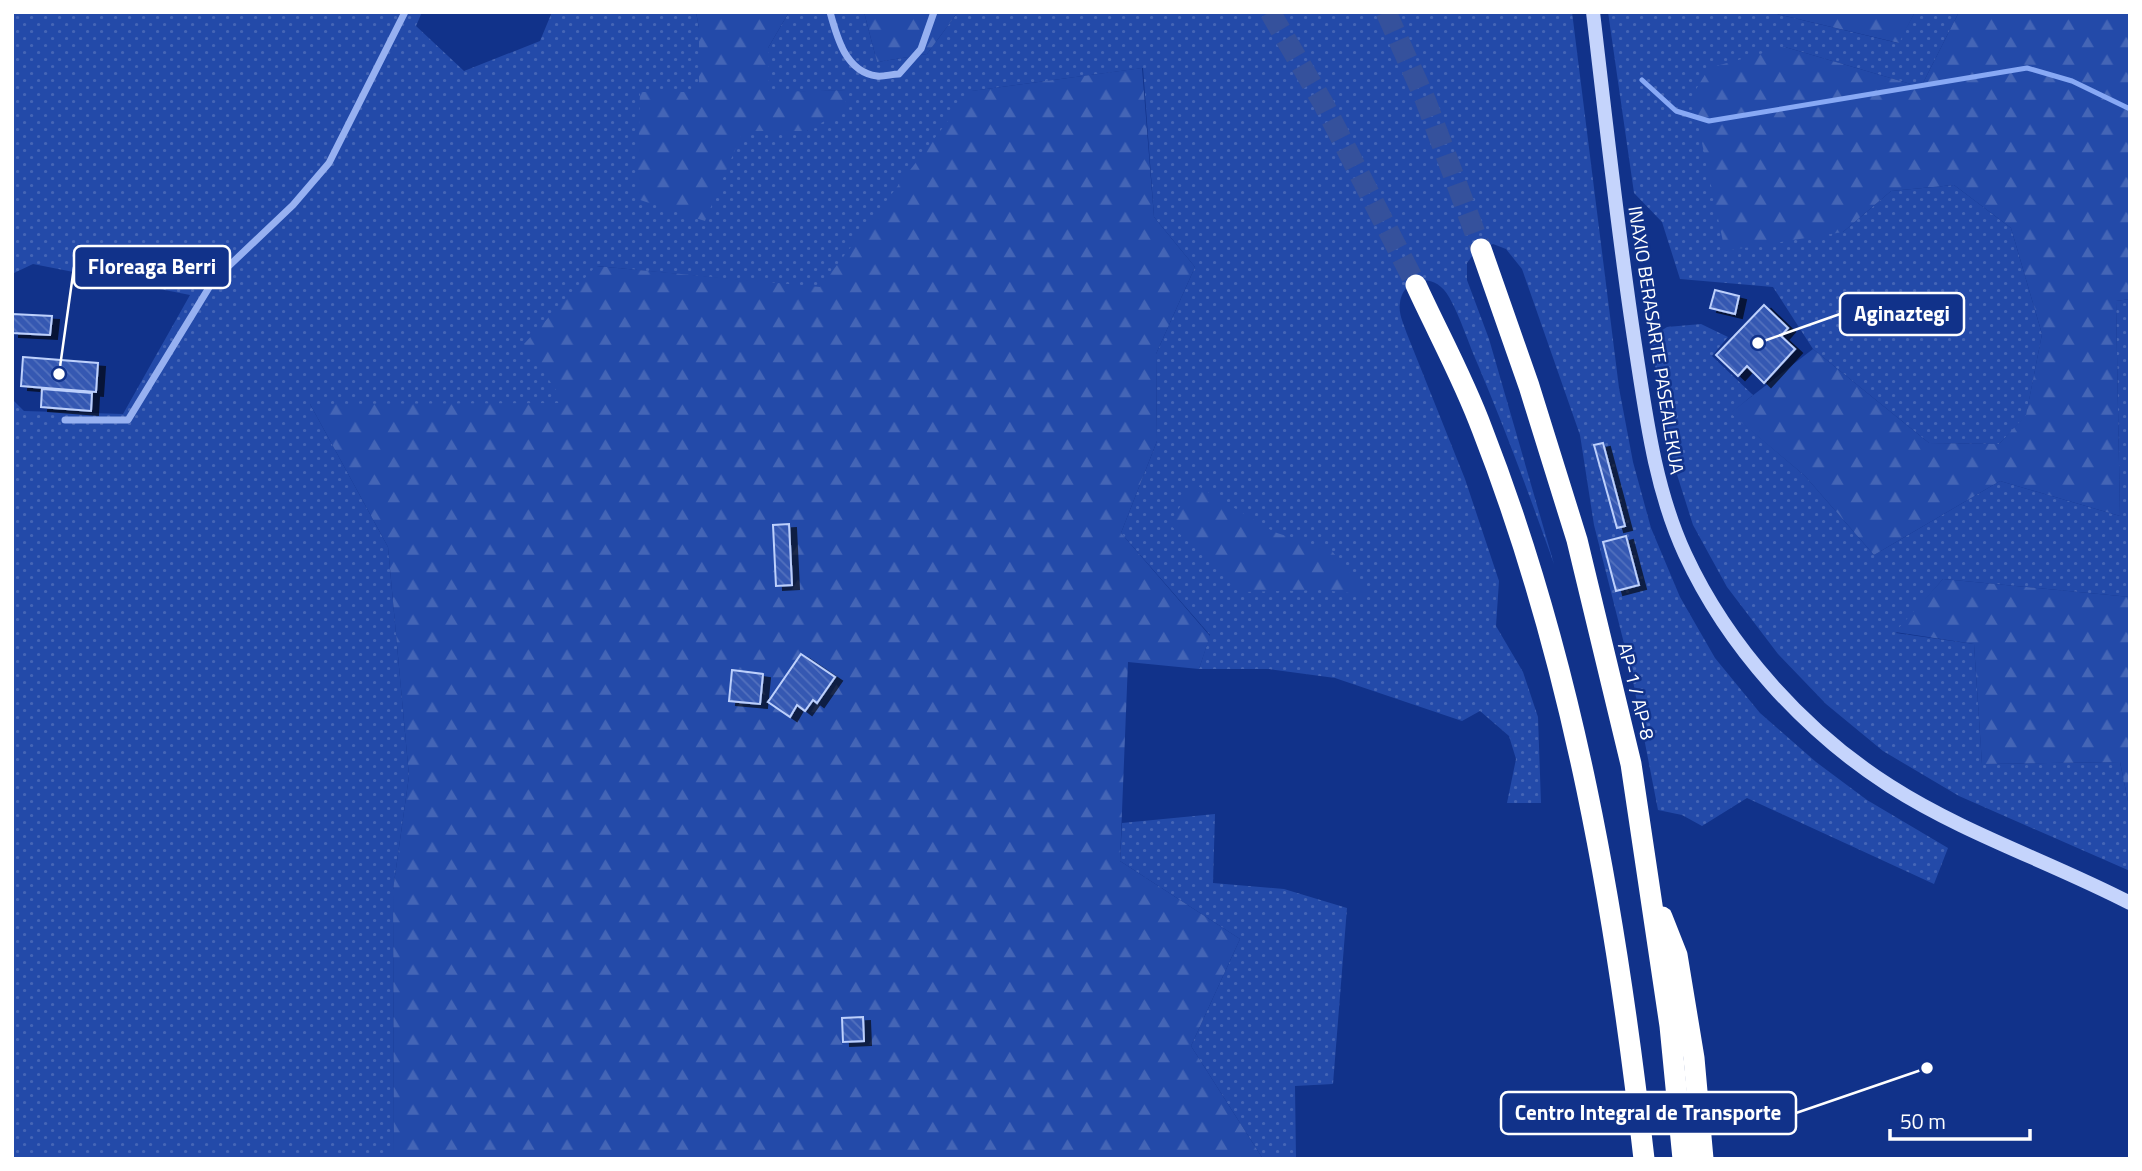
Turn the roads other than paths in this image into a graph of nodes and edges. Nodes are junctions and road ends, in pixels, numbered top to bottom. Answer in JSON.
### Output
{"nodes":[{"id":1,"x":405,"y":12,"type":"edge"},
{"id":2,"x":830,"y":12,"type":"edge"},
{"id":3,"x":934,"y":12,"type":"edge"},
{"id":4,"x":1593,"y":12,"type":"edge"},
{"id":5,"x":1481,"y":249,"type":"tunnel mouth"},
{"id":6,"x":1416,"y":285,"type":"tunnel mouth"},
{"id":7,"x":65,"y":420,"type":"dead end"},
{"id":8,"x":1649,"y":883,"type":"junction"},
{"id":9,"x":2130,"y":902,"type":"edge"},
{"id":10,"x":1644,"y":1159,"type":"edge"},
{"id":11,"x":1683,"y":1159,"type":"edge"},
{"id":12,"x":1703,"y":1159,"type":"edge"}],
"edges":[{"from":1,"to":7,"type":"street"},
{"from":2,"to":3,"type":"street"},
{"from":4,"to":9,"type":"main road","name":"INAXIO BERASARTE PASEALEKUA"},
{"from":5,"to":8,"type":"highway","name":"AP-1 / AP-8"},
{"from":6,"to":10,"type":"highway"},
{"from":8,"to":11,"type":"highway","name":"AP-1 / AP-8"},
{"from":8,"to":12,"type":"highway"}]}
